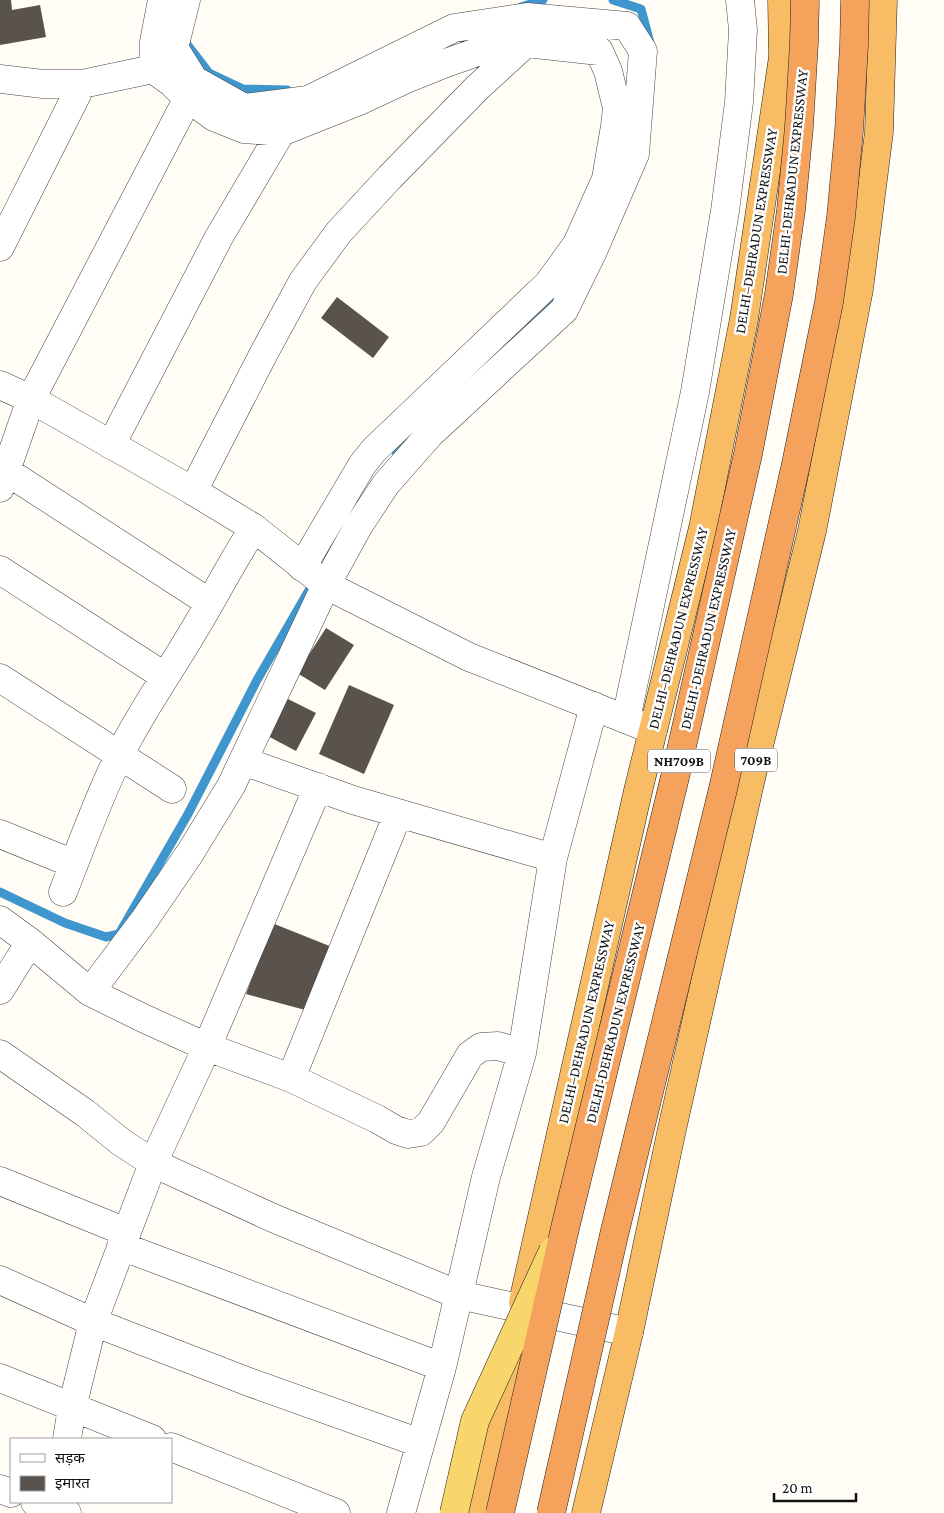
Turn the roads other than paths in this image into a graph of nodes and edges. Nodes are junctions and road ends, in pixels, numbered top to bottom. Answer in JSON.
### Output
{"nodes":[{"id":1,"x":162,"y":0,"type":"edge"},
{"id":2,"x":186,"y":0,"type":"edge"},
{"id":3,"x":740,"y":0,"type":"edge"},
{"id":4,"x":782,"y":0,"type":"edge"},
{"id":5,"x":805,"y":0,"type":"edge"},
{"id":6,"x":855,"y":0,"type":"edge"},
{"id":7,"x":883,"y":0,"type":"edge"},
{"id":8,"x":526,"y":43,"type":"junction"},
{"id":9,"x":153,"y":70,"type":"junction"},
{"id":10,"x":0,"y":79,"type":"edge"},
{"id":11,"x":82,"y":84,"type":"junction"},
{"id":12,"x":188,"y":98,"type":"junction"},
{"id":13,"x":281,"y":132,"type":"junction"},
{"id":14,"x":0,"y":247,"type":"edge"},
{"id":15,"x":0,"y":385,"type":"edge"},
{"id":16,"x":31,"y":399,"type":"junction"},
{"id":17,"x":111,"y":445,"type":"junction"},
{"id":18,"x":3,"y":479,"type":"edge"},
{"id":19,"x":193,"y":491,"type":"junction"},
{"id":20,"x":254,"y":528,"type":"junction"},
{"id":21,"x":0,"y":570,"type":"edge"},
{"id":22,"x":315,"y":577,"type":"junction"},
{"id":23,"x":210,"y":603,"type":"junction"},
{"id":24,"x":164,"y":676,"type":"junction"},
{"id":25,"x":0,"y":678,"type":"edge"},
{"id":26,"x":594,"y":706,"type":"junction"},
{"id":27,"x":626,"y":719,"type":"junction"},
{"id":28,"x":653,"y":730,"type":"junction"},
{"id":29,"x":119,"y":756,"type":"junction"},
{"id":30,"x":243,"y":761,"type":"junction"},
{"id":31,"x":318,"y":787,"type":"junction"},
{"id":32,"x":172,"y":789,"type":"dead end"},
{"id":33,"x":398,"y":814,"type":"junction"},
{"id":34,"x":0,"y":834,"type":"edge"},
{"id":35,"x":553,"y":858,"type":"junction"},
{"id":36,"x":74,"y":864,"type":"junction"},
{"id":37,"x":63,"y":892,"type":"dead end"},
{"id":38,"x":0,"y":920,"type":"edge"},
{"id":39,"x":30,"y":942,"type":"junction"},
{"id":40,"x":0,"y":990,"type":"edge"},
{"id":41,"x":90,"y":992,"type":"junction"},
{"id":42,"x":207,"y":1047,"type":"junction"},
{"id":43,"x":522,"y":1053,"type":"junction"},
{"id":44,"x":0,"y":1054,"type":"edge"},
{"id":45,"x":291,"y":1078,"type":"junction"},
{"id":46,"x":152,"y":1163,"type":"junction"},
{"id":47,"x":0,"y":1181,"type":"edge"},
{"id":48,"x":566,"y":1224,"type":"junction"},
{"id":49,"x":124,"y":1239,"type":"junction"},
{"id":50,"x":0,"y":1280,"type":"edge"},
{"id":51,"x":459,"y":1295,"type":"junction"},
{"id":52,"x":521,"y":1309,"type":"junction"},
{"id":53,"x":93,"y":1322,"type":"junction"},
{"id":54,"x":629,"y":1332,"type":"junction"},
{"id":55,"x":442,"y":1367,"type":"junction"},
{"id":56,"x":0,"y":1378,"type":"edge"},
{"id":57,"x":72,"y":1408,"type":"junction"},
{"id":58,"x":67,"y":1438,"type":"edge"},
{"id":59,"x":149,"y":1438,"type":"edge"},
{"id":60,"x":420,"y":1444,"type":"junction"},
{"id":61,"x":172,"y":1447,"type":"edge"},
{"id":62,"x":336,"y":1513,"type":"edge"},
{"id":63,"x":401,"y":1513,"type":"edge"},
{"id":64,"x":454,"y":1513,"type":"edge"},
{"id":65,"x":475,"y":1513,"type":"edge"},
{"id":66,"x":500,"y":1513,"type":"edge"},
{"id":67,"x":551,"y":1513,"type":"edge"},
{"id":68,"x":586,"y":1513,"type":"edge"}],
"edges":[{"from":1,"to":9,"type":"street"},
{"from":2,"to":22,"type":"street"},
{"from":3,"to":27,"type":"street"},
{"from":4,"to":28,"type":"highway","name":"DELHI–DEHRADUN EXPRESSWAY"},
{"from":5,"to":48,"type":"highway","name":"DELHI-DEHRADUN EXPRESSWAY","number":"NH709B","bridge":true},
{"from":6,"to":67,"type":"highway","number":"NH709B","bridge":true},
{"from":7,"to":54,"type":"highway","number":"709B"},
{"from":8,"to":13,"type":"street"},
{"from":8,"to":19,"type":"street"},
{"from":8,"to":22,"type":"street"},
{"from":9,"to":11,"type":"street"},
{"from":9,"to":12,"type":"street"},
{"from":10,"to":11,"type":"street"},
{"from":11,"to":14,"type":"street"},
{"from":12,"to":13,"type":"street"},
{"from":12,"to":16,"type":"street"},
{"from":13,"to":17,"type":"street"},
{"from":15,"to":16,"type":"street"},
{"from":16,"to":17,"type":"street"},
{"from":16,"to":18,"type":"street"},
{"from":17,"to":19,"type":"street"},
{"from":18,"to":23,"type":"street"},
{"from":19,"to":20,"type":"street"},
{"from":20,"to":22,"type":"street"},
{"from":20,"to":23,"type":"street"},
{"from":21,"to":24,"type":"street"},
{"from":22,"to":26,"type":"street"},
{"from":22,"to":30,"type":"street"},
{"from":23,"to":24,"type":"street"},
{"from":24,"to":29,"type":"street"},
{"from":25,"to":29,"type":"street"},
{"from":26,"to":27,"type":"street"},
{"from":26,"to":35,"type":"street"},
{"from":27,"to":28,"type":"street"},
{"from":28,"to":52,"type":"highway","name":"DELHI–DEHRADUN EXPRESSWAY"},
{"from":29,"to":32,"type":"street"},
{"from":29,"to":36,"type":"street"},
{"from":30,"to":31,"type":"street"},
{"from":30,"to":41,"type":"street"},
{"from":31,"to":33,"type":"street"},
{"from":31,"to":42,"type":"street"},
{"from":33,"to":35,"type":"street"},
{"from":33,"to":45,"type":"street"},
{"from":34,"to":36,"type":"street"},
{"from":35,"to":43,"type":"street"},
{"from":36,"to":37,"type":"street"},
{"from":38,"to":39,"type":"street"},
{"from":39,"to":40,"type":"street"},
{"from":39,"to":41,"type":"street"},
{"from":41,"to":42,"type":"street"},
{"from":42,"to":45,"type":"street"},
{"from":42,"to":46,"type":"street"},
{"from":43,"to":45,"type":"street"},
{"from":43,"to":51,"type":"street"},
{"from":44,"to":46,"type":"street"},
{"from":46,"to":49,"type":"street"},
{"from":46,"to":51,"type":"street"},
{"from":47,"to":49,"type":"street"},
{"from":48,"to":64,"type":"main road","bridge":true},
{"from":48,"to":66,"type":"highway","name":"DELHI-DEHRADUN EXPRESSWAY","number":"NH709B","bridge":true},
{"from":49,"to":53,"type":"street"},
{"from":49,"to":55,"type":"street"},
{"from":50,"to":53,"type":"street"},
{"from":51,"to":52,"type":"street"},
{"from":51,"to":55,"type":"street"},
{"from":52,"to":54,"type":"street"},
{"from":52,"to":65,"type":"highway","name":"DELHI–DEHRADUN EXPRESSWAY"},
{"from":53,"to":57,"type":"street"},
{"from":53,"to":60,"type":"street"},
{"from":54,"to":68,"type":"highway","number":"709B"},
{"from":55,"to":60,"type":"street"},
{"from":56,"to":57,"type":"street"},
{"from":57,"to":58,"type":"street"},
{"from":57,"to":59,"type":"street"},
{"from":60,"to":63,"type":"street"},
{"from":61,"to":62,"type":"street"}]}
